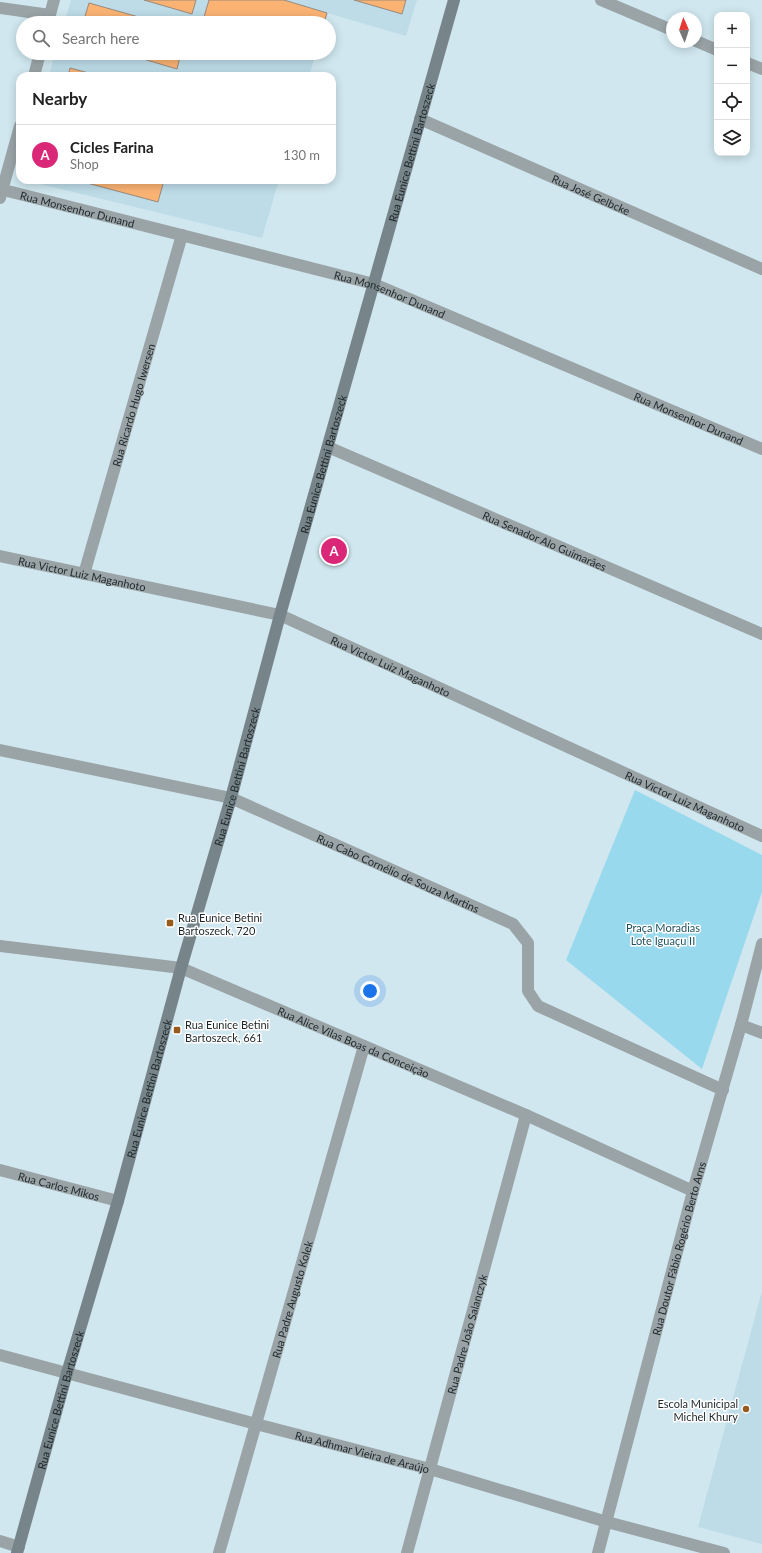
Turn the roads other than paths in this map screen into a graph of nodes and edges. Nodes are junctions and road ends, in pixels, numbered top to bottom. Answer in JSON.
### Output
{"nodes":[{"id":1,"x":54,"y":0,"type":"edge"},
{"id":2,"x":454,"y":0,"type":"edge"},
{"id":3,"x":601,"y":0,"type":"edge"},
{"id":4,"x":0,"y":8,"type":"edge"},
{"id":5,"x":36,"y":16,"type":"edge"},
{"id":6,"x":50,"y":16,"type":"edge"},
{"id":7,"x":666,"y":27,"type":"edge"},
{"id":8,"x":702,"y":44,"type":"edge"},
{"id":9,"x":714,"y":49,"type":"edge"},
{"id":10,"x":38,"y":60,"type":"edge"},
{"id":11,"x":750,"y":64,"type":"edge"},
{"id":12,"x":762,"y":69,"type":"edge"},
{"id":13,"x":35,"y":72,"type":"edge"},
{"id":14,"x":420,"y":119,"type":"junction"},
{"id":15,"x":16,"y":140,"type":"edge"},
{"id":16,"x":1,"y":192,"type":"edge"},
{"id":17,"x":182,"y":235,"type":"junction"},
{"id":18,"x":762,"y":269,"type":"edge"},
{"id":19,"x":374,"y":284,"type":"junction"},
{"id":20,"x":328,"y":447,"type":"junction"},
{"id":21,"x":762,"y":449,"type":"edge"},
{"id":22,"x":0,"y":556,"type":"edge"},
{"id":23,"x":84,"y":574,"type":"junction"},
{"id":24,"x":280,"y":615,"type":"junction"},
{"id":25,"x":762,"y":634,"type":"edge"},
{"id":26,"x":0,"y":750,"type":"edge"},
{"id":27,"x":231,"y":798,"type":"junction"},
{"id":28,"x":762,"y":836,"type":"edge"},
{"id":29,"x":762,"y":944,"type":"edge"},
{"id":30,"x":0,"y":946,"type":"edge"},
{"id":31,"x":181,"y":968,"type":"junction"},
{"id":32,"x":741,"y":1025,"type":"junction"},
{"id":33,"x":762,"y":1033,"type":"edge"},
{"id":34,"x":364,"y":1046,"type":"junction"},
{"id":35,"x":723,"y":1090,"type":"junction"},
{"id":36,"x":526,"y":1115,"type":"junction"},
{"id":37,"x":0,"y":1170,"type":"edge"},
{"id":38,"x":693,"y":1191,"type":"junction"},
{"id":39,"x":118,"y":1201,"type":"junction"},
{"id":40,"x":0,"y":1355,"type":"edge"},
{"id":41,"x":67,"y":1373,"type":"junction"},
{"id":42,"x":256,"y":1424,"type":"junction"},
{"id":43,"x":430,"y":1469,"type":"junction"},
{"id":44,"x":607,"y":1522,"type":"junction"},
{"id":45,"x":0,"y":1541,"type":"edge"},
{"id":46,"x":18,"y":1550,"type":"edge"},
{"id":47,"x":219,"y":1553,"type":"edge"},
{"id":48,"x":407,"y":1553,"type":"edge"},
{"id":49,"x":598,"y":1553,"type":"edge"},
{"id":50,"x":724,"y":1553,"type":"edge"}],
"edges":[{"from":1,"to":6,"type":"street"},
{"from":2,"to":14,"type":"street","name":"Rua Eunice Bettini Bartoszeck"},
{"from":3,"to":7,"type":"street"},
{"from":4,"to":5,"type":"street"},
{"from":8,"to":9,"type":"street"},
{"from":10,"to":13,"type":"street"},
{"from":11,"to":12,"type":"street"},
{"from":14,"to":18,"type":"street","name":"Rua José Gelbcke"},
{"from":14,"to":19,"type":"street","name":"Rua Eunice Bettini Bartoszeck"},
{"from":15,"to":16,"type":"street"},
{"from":16,"to":17,"type":"street","name":"Rua Monsenhor Dunand"},
{"from":17,"to":19,"type":"street","name":"Rua Monsenhor Dunand"},
{"from":17,"to":23,"type":"street","name":"Rua Ricardo Hugo Iwersen"},
{"from":19,"to":20,"type":"street","name":"Rua Eunice Bettini Bartoszeck"},
{"from":19,"to":21,"type":"street","name":"Rua Monsenhor Dunand"},
{"from":20,"to":24,"type":"street","name":"Rua Eunice Bettini Bartoszeck"},
{"from":20,"to":25,"type":"street","name":"Rua Senador Alo Guimarães"},
{"from":22,"to":23,"type":"street","name":"Rua Victor Luiz Maganhoto"},
{"from":23,"to":24,"type":"street","name":"Rua Victor Luiz Maganhoto"},
{"from":24,"to":27,"type":"street","name":"Rua Eunice Bettini Bartoszeck"},
{"from":24,"to":28,"type":"street","name":"Rua Victor Luiz Maganhoto"},
{"from":26,"to":27,"type":"street","name":"Rua Cabo Cornélio de Souza Martins"},
{"from":27,"to":31,"type":"street","name":"Rua Eunice Bettini Bartoszeck"},
{"from":27,"to":35,"type":"street","name":"Rua Cabo Cornélio de Souza Martins"},
{"from":29,"to":32,"type":"street","name":"Rua Doutor Fábio Rogério Berto Arns"},
{"from":30,"to":31,"type":"street","name":"Rua Alice Vilas Boas da Conceição"},
{"from":31,"to":34,"type":"street","name":"Rua Alice Vilas Boas da Conceição"},
{"from":31,"to":39,"type":"street","name":"Rua Eunice Bettini Bartoszeck"},
{"from":32,"to":33,"type":"street"},
{"from":32,"to":35,"type":"street","name":"Rua Doutor Fábio Rogério Berto Arns"},
{"from":34,"to":36,"type":"street","name":"Rua Alice Vilas Boas da Conceição"},
{"from":34,"to":42,"type":"street","name":"Rua Padre Augusto Kolek"},
{"from":35,"to":38,"type":"street","name":"Rua Doutor Fábio Rogério Berto Arns"},
{"from":36,"to":38,"type":"street","name":"Rua Alice Vilas Boas da Conceição"},
{"from":36,"to":43,"type":"street","name":"Rua Padre João Salanczyk"},
{"from":37,"to":39,"type":"street","name":"Rua Carlos Mikos"},
{"from":38,"to":44,"type":"street","name":"Rua Doutor Fábio Rogério Berto Arns"},
{"from":39,"to":41,"type":"street","name":"Rua Eunice Bettini Bartoszeck"},
{"from":40,"to":41,"type":"street","name":"Rua Adhmar Vieira de Araújo"},
{"from":41,"to":42,"type":"street","name":"Rua Adhmar Vieira de Araújo"},
{"from":41,"to":46,"type":"street","name":"Rua Eunice Bettini Bartoszeck"},
{"from":42,"to":43,"type":"street","name":"Rua Adhmar Vieira de Araújo"},
{"from":42,"to":47,"type":"street","name":"Rua Padre Augusto Kolek"},
{"from":43,"to":44,"type":"street","name":"Rua Adhmar Vieira de Araújo"},
{"from":43,"to":48,"type":"street","name":"Rua Padre João Salanczyk"},
{"from":44,"to":49,"type":"street","name":"Rua Doutor Fábio Rogério Berto Arns"},
{"from":44,"to":50,"type":"street","name":"Rua Adhmar Vieira de Araújo"},
{"from":45,"to":46,"type":"street"}]}
